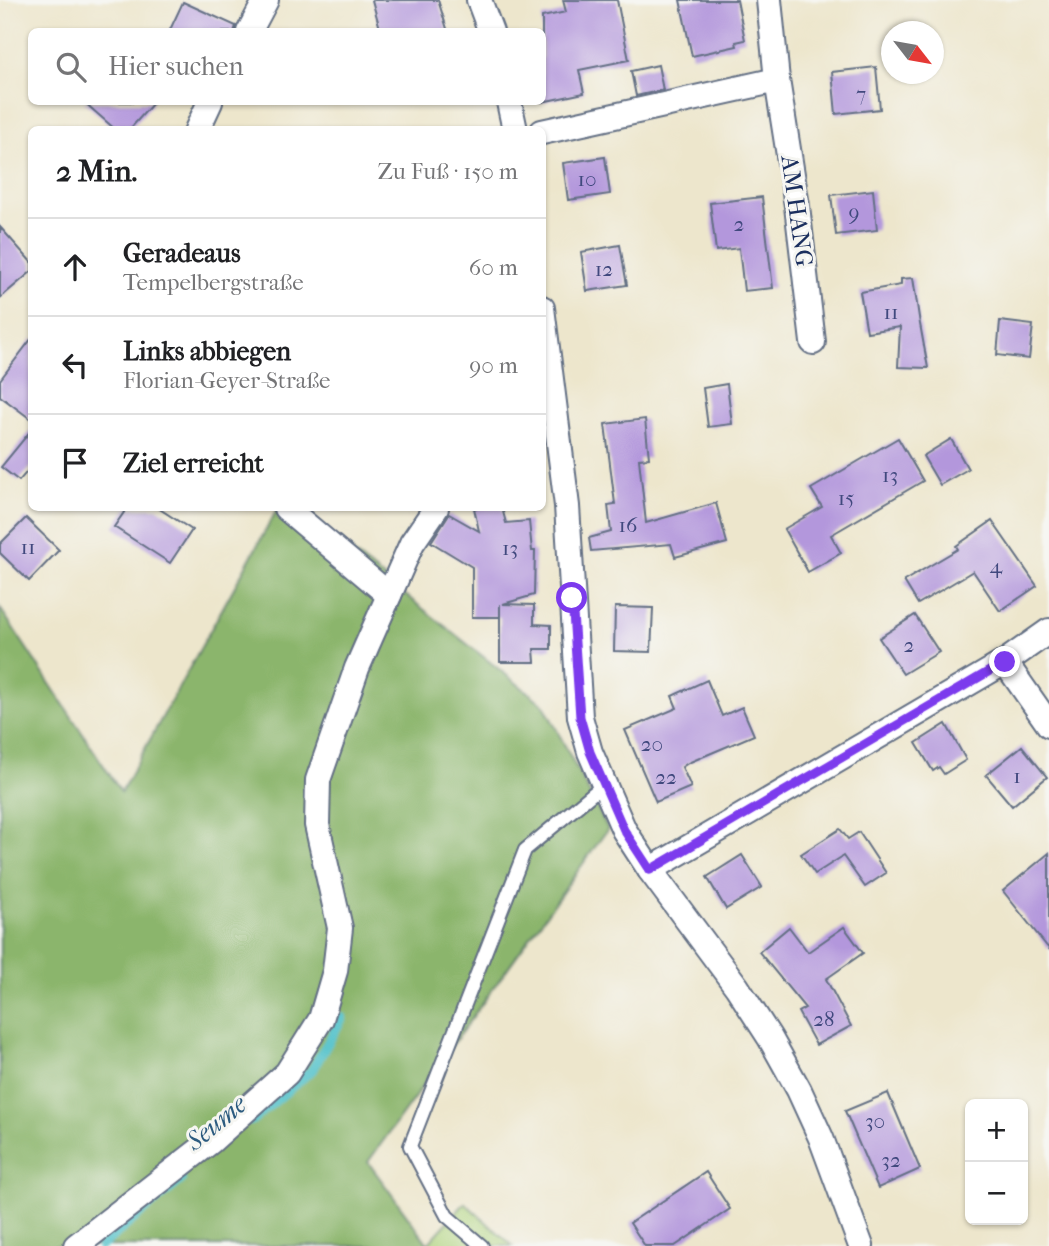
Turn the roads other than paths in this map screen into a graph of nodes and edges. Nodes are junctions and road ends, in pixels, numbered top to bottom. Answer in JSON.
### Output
{"nodes":[{"id":1,"x":266,"y":0,"type":"edge"},
{"id":2,"x":479,"y":0,"type":"edge"},
{"id":3,"x":769,"y":0,"type":"edge"},
{"id":4,"x":251,"y":28,"type":"edge"},
{"id":5,"x":490,"y":28,"type":"edge"},
{"id":6,"x":777,"y":80,"type":"junction"},
{"id":7,"x":209,"y":105,"type":"edge"},
{"id":8,"x":510,"y":105,"type":"edge"},
{"id":9,"x":199,"y":126,"type":"edge"},
{"id":10,"x":513,"y":126,"type":"edge"},
{"id":11,"x":546,"y":131,"type":"edge"},
{"id":12,"x":813,"y":342,"type":"dead end"},
{"id":13,"x":546,"y":366,"type":"edge"},
{"id":14,"x":549,"y":409,"type":"edge"},
{"id":15,"x":290,"y":511,"type":"edge"},
{"id":16,"x":434,"y":511,"type":"edge"},
{"id":17,"x":390,"y":595,"type":"junction"},
{"id":18,"x":1049,"y":631,"type":"edge"},
{"id":19,"x":1005,"y":662,"type":"junction"},
{"id":20,"x":1049,"y":725,"type":"edge"},
{"id":21,"x":603,"y":785,"type":"junction"},
{"id":22,"x":650,"y":870,"type":"junction"},
{"id":23,"x":76,"y":1246,"type":"edge"},
{"id":24,"x":482,"y":1246,"type":"edge"},
{"id":25,"x":861,"y":1246,"type":"edge"}],
"edges":[{"from":1,"to":4,"type":"street"},
{"from":2,"to":5,"type":"street"},
{"from":3,"to":6,"type":"street","name":"AM HANG"},
{"from":6,"to":11,"type":"street"},
{"from":6,"to":12,"type":"street","name":"AM HANG"},
{"from":7,"to":9,"type":"street"},
{"from":8,"to":10,"type":"street"},
{"from":13,"to":14,"type":"street"},
{"from":14,"to":21,"type":"street"},
{"from":15,"to":17,"type":"street"},
{"from":16,"to":17,"type":"street"},
{"from":17,"to":23,"type":"street"},
{"from":18,"to":19,"type":"street"},
{"from":19,"to":20,"type":"street"},
{"from":19,"to":22,"type":"street"},
{"from":21,"to":22,"type":"street"},
{"from":21,"to":24,"type":"lane"},
{"from":22,"to":25,"type":"street"}]}
